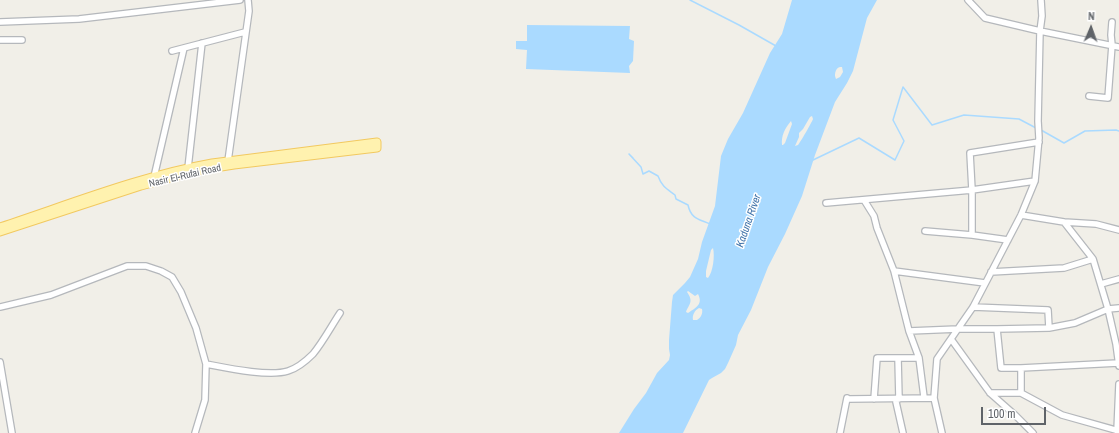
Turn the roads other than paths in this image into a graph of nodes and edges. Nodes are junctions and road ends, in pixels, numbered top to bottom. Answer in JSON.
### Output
{"nodes":[{"id":1,"x":240,"y":0,"type":"edge"},
{"id":2,"x":248,"y":0,"type":"edge"},
{"id":3,"x":968,"y":0,"type":"edge"},
{"id":4,"x":1041,"y":0,"type":"edge"},
{"id":5,"x":0,"y":22,"type":"edge"},
{"id":6,"x":1112,"y":22,"type":"dead end"},
{"id":7,"x":1040,"y":31,"type":"junction"},
{"id":8,"x":245,"y":32,"type":"junction"},
{"id":9,"x":0,"y":40,"type":"edge"},
{"id":10,"x":22,"y":40,"type":"dead end"},
{"id":11,"x":202,"y":43,"type":"junction"},
{"id":12,"x":1112,"y":45,"type":"junction"},
{"id":13,"x":1119,"y":47,"type":"edge"},
{"id":14,"x":184,"y":48,"type":"junction"},
{"id":15,"x":172,"y":51,"type":"dead end"},
{"id":16,"x":1089,"y":96,"type":"dead end"},
{"id":17,"x":1039,"y":140,"type":"junction"},
{"id":18,"x":377,"y":148,"type":"dead end"},
{"id":19,"x":300,"y":154,"type":"junction"},
{"id":20,"x":228,"y":161,"type":"junction"},
{"id":21,"x":188,"y":168,"type":"junction"},
{"id":22,"x":154,"y":176,"type":"junction"},
{"id":23,"x":1035,"y":181,"type":"junction"},
{"id":24,"x":972,"y":190,"type":"junction"},
{"id":25,"x":864,"y":200,"type":"junction"},
{"id":26,"x":87,"y":201,"type":"junction"},
{"id":27,"x":826,"y":203,"type":"dead end"},
{"id":28,"x":1021,"y":215,"type":"junction"},
{"id":29,"x":1064,"y":222,"type":"junction"},
{"id":30,"x":0,"y":227,"type":"edge"},
{"id":31,"x":925,"y":230,"type":"dead end"},
{"id":32,"x":1119,"y":230,"type":"edge"},
{"id":33,"x":0,"y":232,"type":"edge"},
{"id":34,"x":972,"y":235,"type":"junction"},
{"id":35,"x":1008,"y":240,"type":"junction"},
{"id":36,"x":1093,"y":259,"type":"junction"},
{"id":37,"x":894,"y":271,"type":"junction"},
{"id":38,"x":991,"y":272,"type":"junction"},
{"id":39,"x":1119,"y":279,"type":"edge"},
{"id":40,"x":985,"y":283,"type":"junction"},
{"id":41,"x":1102,"y":284,"type":"junction"},
{"id":42,"x":0,"y":307,"type":"edge"},
{"id":43,"x":973,"y":307,"type":"junction"},
{"id":44,"x":1119,"y":308,"type":"edge"},
{"id":45,"x":1108,"y":309,"type":"junction"},
{"id":46,"x":340,"y":312,"type":"dead end"},
{"id":47,"x":1049,"y":328,"type":"junction"},
{"id":48,"x":958,"y":329,"type":"junction"},
{"id":49,"x":997,"y":329,"type":"junction"},
{"id":50,"x":909,"y":331,"type":"junction"},
{"id":51,"x":951,"y":339,"type":"junction"},
{"id":52,"x":1117,"y":344,"type":"edge"},
{"id":53,"x":898,"y":358,"type":"junction"},
{"id":54,"x":919,"y":358,"type":"junction"},
{"id":55,"x":0,"y":362,"type":"edge"},
{"id":56,"x":206,"y":364,"type":"junction"},
{"id":57,"x":1119,"y":364,"type":"edge"},
{"id":58,"x":1021,"y":368,"type":"junction"},
{"id":59,"x":1119,"y":384,"type":"edge"},
{"id":60,"x":990,"y":392,"type":"junction"},
{"id":61,"x":1021,"y":392,"type":"junction"},
{"id":62,"x":924,"y":397,"type":"junction"},
{"id":63,"x":934,"y":398,"type":"junction"},
{"id":64,"x":874,"y":399,"type":"junction"},
{"id":65,"x":898,"y":400,"type":"junction"},
{"id":66,"x":1025,"y":425,"type":"junction"},
{"id":67,"x":1109,"y":431,"type":"edge"},
{"id":68,"x":1118,"y":431,"type":"edge"},
{"id":69,"x":12,"y":433,"type":"edge"},
{"id":70,"x":195,"y":433,"type":"edge"},
{"id":71,"x":840,"y":433,"type":"edge"},
{"id":72,"x":903,"y":433,"type":"edge"},
{"id":73,"x":942,"y":433,"type":"edge"},
{"id":74,"x":1024,"y":433,"type":"edge"},
{"id":75,"x":1033,"y":433,"type":"edge"}],
"edges":[{"from":1,"to":5,"type":"street"},
{"from":2,"to":8,"type":"street"},
{"from":3,"to":7,"type":"street"},
{"from":4,"to":7,"type":"street"},
{"from":6,"to":12,"type":"street"},
{"from":7,"to":12,"type":"street"},
{"from":7,"to":17,"type":"street"},
{"from":8,"to":11,"type":"street"},
{"from":8,"to":20,"type":"street"},
{"from":9,"to":10,"type":"street"},
{"from":11,"to":14,"type":"street"},
{"from":11,"to":21,"type":"street"},
{"from":12,"to":13,"type":"street"},
{"from":12,"to":16,"type":"street"},
{"from":14,"to":15,"type":"street"},
{"from":14,"to":22,"type":"street"},
{"from":17,"to":23,"type":"street"},
{"from":17,"to":24,"type":"street"},
{"from":18,"to":19,"type":"main road"},
{"from":19,"to":20,"type":"main road","name":"Nasir El-Rufai Road"},
{"from":19,"to":26,"type":"main road","name":"Nasir El-Rufai Road"},
{"from":20,"to":21,"type":"main road","name":"Nasir El-Rufai Road"},
{"from":21,"to":22,"type":"main road","name":"Nasir El-Rufai Road"},
{"from":22,"to":26,"type":"main road","name":"Nasir El-Rufai Road"},
{"from":23,"to":24,"type":"street"},
{"from":23,"to":28,"type":"street"},
{"from":24,"to":25,"type":"street"},
{"from":24,"to":34,"type":"street"},
{"from":25,"to":27,"type":"street"},
{"from":25,"to":37,"type":"street"},
{"from":26,"to":30,"type":"main road","name":"Nasir El-Rufai Road"},
{"from":26,"to":33,"type":"main road","name":"Nasir El-Rufai Road"},
{"from":28,"to":29,"type":"street"},
{"from":28,"to":35,"type":"street"},
{"from":29,"to":32,"type":"street"},
{"from":29,"to":36,"type":"street"},
{"from":31,"to":34,"type":"street"},
{"from":34,"to":35,"type":"street"},
{"from":35,"to":38,"type":"street"},
{"from":36,"to":38,"type":"street"},
{"from":36,"to":41,"type":"street"},
{"from":37,"to":40,"type":"street"},
{"from":37,"to":50,"type":"street"},
{"from":38,"to":40,"type":"street"},
{"from":39,"to":41,"type":"street"},
{"from":40,"to":43,"type":"street"},
{"from":41,"to":45,"type":"street"},
{"from":42,"to":56,"type":"street"},
{"from":43,"to":47,"type":"street"},
{"from":43,"to":48,"type":"street"},
{"from":44,"to":45,"type":"street"},
{"from":45,"to":47,"type":"street"},
{"from":45,"to":52,"type":"street"},
{"from":46,"to":56,"type":"street"},
{"from":47,"to":49,"type":"street"},
{"from":48,"to":49,"type":"street"},
{"from":48,"to":50,"type":"street"},
{"from":48,"to":51,"type":"street"},
{"from":49,"to":58,"type":"street"},
{"from":50,"to":54,"type":"street"},
{"from":51,"to":60,"type":"street"},
{"from":51,"to":63,"type":"street"},
{"from":52,"to":57,"type":"street"},
{"from":53,"to":54,"type":"street"},
{"from":53,"to":64,"type":"street"},
{"from":53,"to":65,"type":"street"},
{"from":54,"to":62,"type":"street"},
{"from":55,"to":69,"type":"street"},
{"from":56,"to":70,"type":"street"},
{"from":57,"to":58,"type":"street"},
{"from":58,"to":61,"type":"street"},
{"from":59,"to":68,"type":"street"},
{"from":60,"to":61,"type":"street"},
{"from":60,"to":66,"type":"street"},
{"from":61,"to":67,"type":"street"},
{"from":62,"to":63,"type":"street"},
{"from":62,"to":65,"type":"street"},
{"from":63,"to":73,"type":"street"},
{"from":64,"to":65,"type":"street"},
{"from":64,"to":71,"type":"street"},
{"from":65,"to":72,"type":"street"},
{"from":66,"to":74,"type":"street"},
{"from":66,"to":75,"type":"street"},
{"from":67,"to":68,"type":"street"}]}
